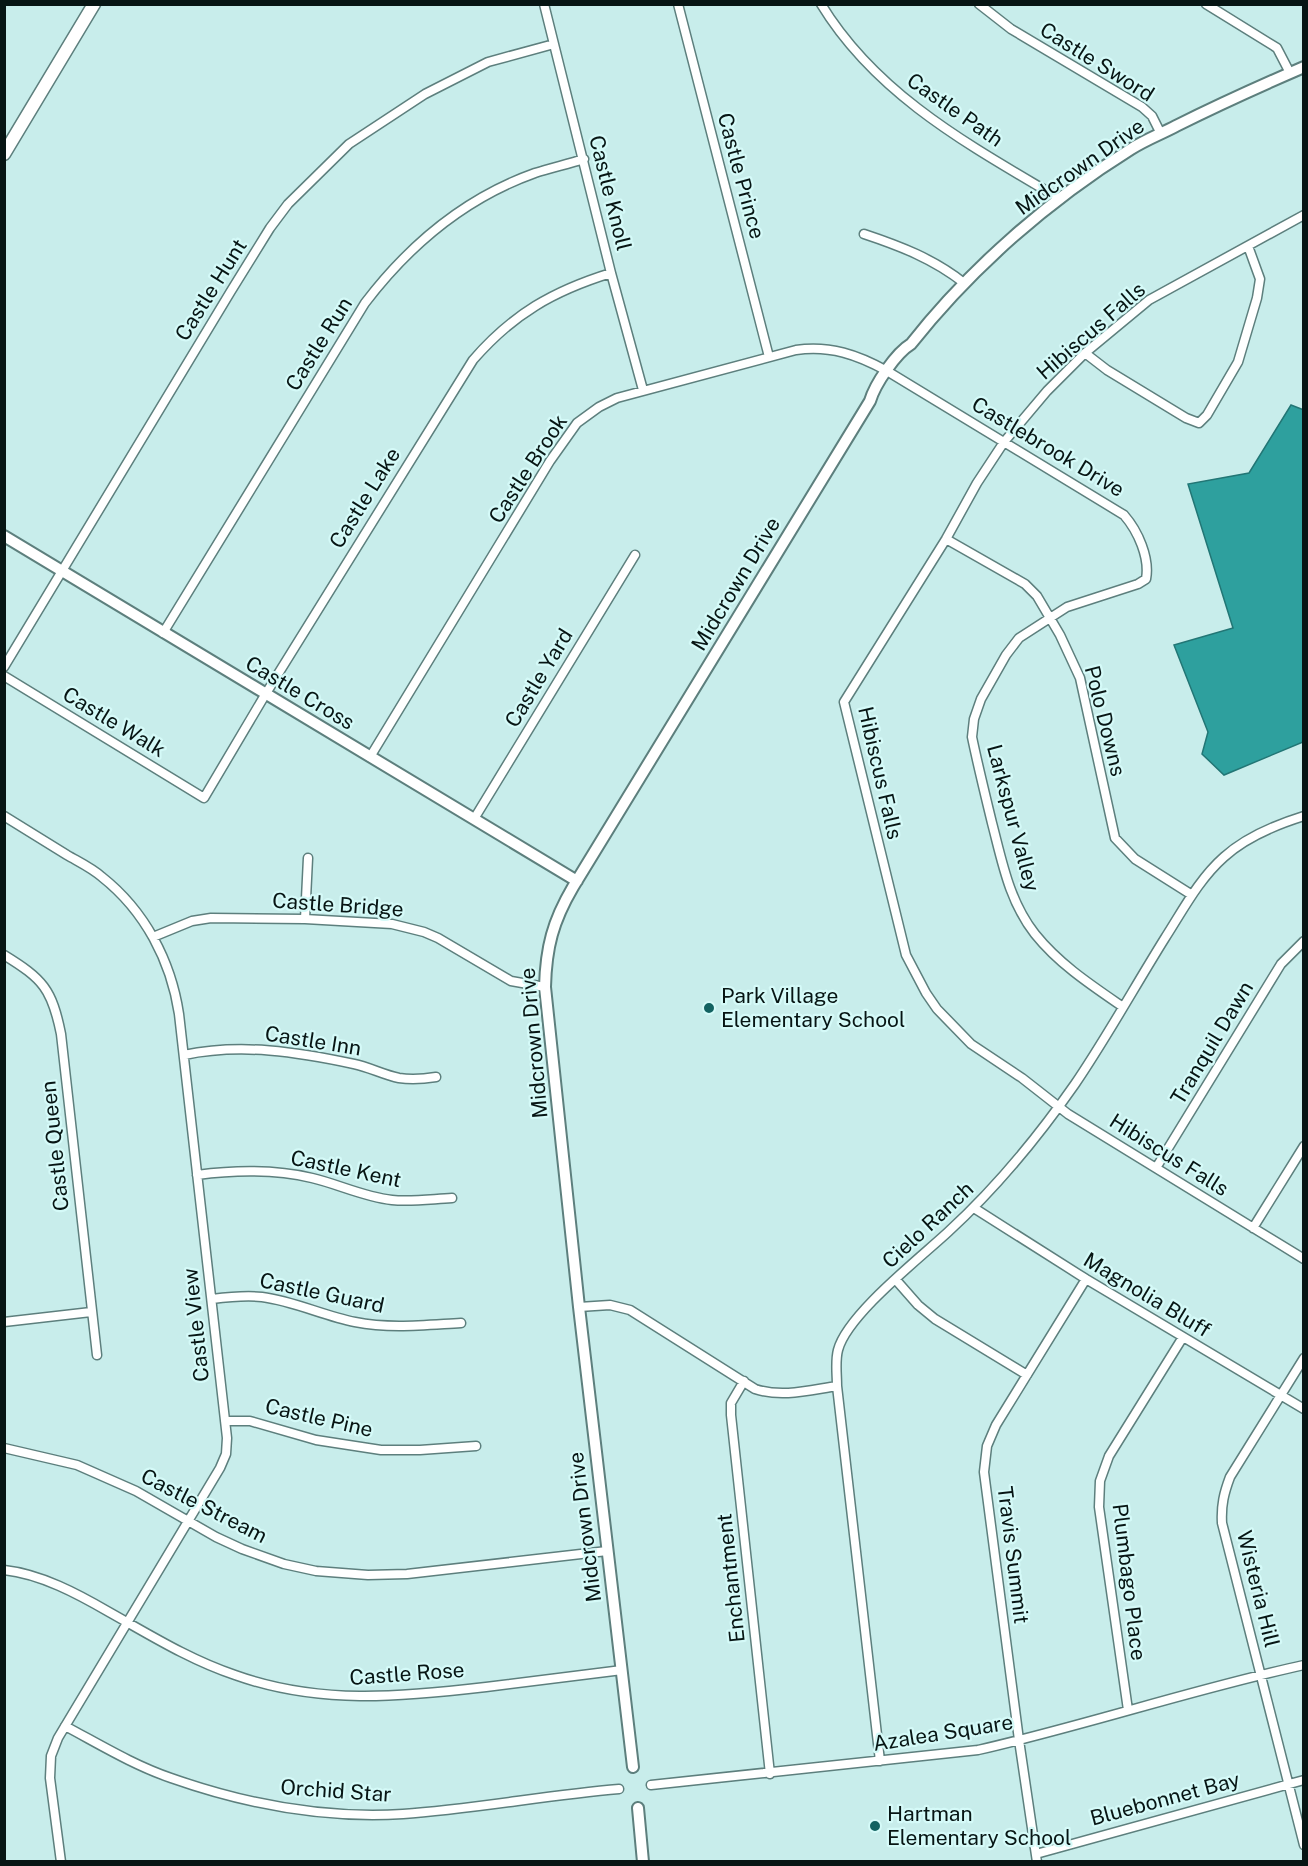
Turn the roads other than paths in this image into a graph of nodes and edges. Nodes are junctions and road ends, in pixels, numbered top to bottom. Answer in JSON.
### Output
{"nodes":[{"id":1,"x":94,"y":4,"type":"edge"},
{"id":2,"x":544,"y":4,"type":"edge"},
{"id":3,"x":678,"y":4,"type":"edge"},
{"id":4,"x":821,"y":4,"type":"edge"},
{"id":5,"x":979,"y":4,"type":"edge"},
{"id":6,"x":1206,"y":4,"type":"edge"},
{"id":7,"x":554,"y":44,"type":"junction"},
{"id":8,"x":1304,"y":67,"type":"edge"},
{"id":9,"x":1290,"y":73,"type":"junction"},
{"id":10,"x":1161,"y":134,"type":"junction"},
{"id":11,"x":4,"y":154,"type":"edge"},
{"id":12,"x":584,"y":159,"type":"junction"},
{"id":13,"x":1060,"y":199,"type":"junction"},
{"id":14,"x":1304,"y":215,"type":"edge"},
{"id":15,"x":864,"y":234,"type":"dead end"},
{"id":16,"x":1248,"y":246,"type":"junction"},
{"id":17,"x":611,"y":273,"type":"junction"},
{"id":18,"x":964,"y":283,"type":"junction"},
{"id":19,"x":1085,"y":353,"type":"junction"},
{"id":20,"x":769,"y":357,"type":"junction"},
{"id":21,"x":890,"y":373,"type":"junction"},
{"id":22,"x":643,"y":390,"type":"junction"},
{"id":23,"x":954,"y":411,"type":"joint"},
{"id":24,"x":1004,"y":442,"type":"junction"},
{"id":25,"x":4,"y":536,"type":"edge"},
{"id":26,"x":945,"y":539,"type":"junction"},
{"id":27,"x":635,"y":555,"type":"dead end"},
{"id":28,"x":61,"y":570,"type":"junction"},
{"id":29,"x":1146,"y":579,"type":"joint"},
{"id":30,"x":1050,"y":618,"type":"junction"},
{"id":31,"x":163,"y":633,"type":"junction"},
{"id":32,"x":4,"y":667,"type":"edge"},
{"id":33,"x":4,"y":676,"type":"edge"},
{"id":34,"x":265,"y":695,"type":"junction"},
{"id":35,"x":369,"y":757,"type":"junction"},
{"id":36,"x":204,"y":798,"type":"joint"},
{"id":37,"x":4,"y":816,"type":"edge"},
{"id":38,"x":1304,"y":816,"type":"edge"},
{"id":39,"x":474,"y":819,"type":"junction"},
{"id":40,"x":308,"y":858,"type":"dead end"},
{"id":41,"x":577,"y":881,"type":"junction"},
{"id":42,"x":1192,"y":895,"type":"junction"},
{"id":43,"x":305,"y":919,"type":"junction"},
{"id":44,"x":153,"y":937,"type":"junction"},
{"id":45,"x":1304,"y":941,"type":"edge"},
{"id":46,"x":4,"y":955,"type":"edge"},
{"id":47,"x":545,"y":987,"type":"junction"},
{"id":48,"x":1123,"y":1007,"type":"junction"},
{"id":49,"x":184,"y":1055,"type":"junction"},
{"id":50,"x":436,"y":1077,"type":"dead end"},
{"id":51,"x":1058,"y":1107,"type":"junction"},
{"id":52,"x":1304,"y":1146,"type":"edge"},
{"id":53,"x":1156,"y":1168,"type":"junction"},
{"id":54,"x":197,"y":1174,"type":"junction"},
{"id":55,"x":452,"y":1198,"type":"dead end"},
{"id":56,"x":974,"y":1208,"type":"junction"},
{"id":57,"x":1253,"y":1228,"type":"junction"},
{"id":58,"x":1304,"y":1259,"type":"edge"},
{"id":59,"x":1086,"y":1279,"type":"junction"},
{"id":60,"x":896,"y":1280,"type":"junction"},
{"id":61,"x":212,"y":1299,"type":"junction"},
{"id":62,"x":579,"y":1307,"type":"junction"},
{"id":63,"x":91,"y":1312,"type":"junction"},
{"id":64,"x":4,"y":1322,"type":"edge"},
{"id":65,"x":461,"y":1323,"type":"dead end"},
{"id":66,"x":1183,"y":1337,"type":"junction"},
{"id":67,"x":97,"y":1356,"type":"dead end"},
{"id":68,"x":1304,"y":1358,"type":"edge"},
{"id":69,"x":1027,"y":1375,"type":"junction"},
{"id":70,"x":744,"y":1381,"type":"junction"},
{"id":71,"x":837,"y":1386,"type":"junction"},
{"id":72,"x":1280,"y":1395,"type":"junction"},
{"id":73,"x":1304,"y":1409,"type":"edge"},
{"id":74,"x":225,"y":1421,"type":"junction"},
{"id":75,"x":476,"y":1446,"type":"dead end"},
{"id":76,"x":4,"y":1448,"type":"edge"},
{"id":77,"x":188,"y":1522,"type":"junction"},
{"id":78,"x":607,"y":1551,"type":"junction"},
{"id":79,"x":4,"y":1570,"type":"edge"},
{"id":80,"x":126,"y":1622,"type":"junction"},
{"id":81,"x":1304,"y":1665,"type":"edge"},
{"id":82,"x":622,"y":1670,"type":"junction"},
{"id":83,"x":1261,"y":1674,"type":"junction"},
{"id":84,"x":1128,"y":1710,"type":"junction"},
{"id":85,"x":65,"y":1726,"type":"junction"},
{"id":86,"x":1019,"y":1740,"type":"junction"},
{"id":87,"x":880,"y":1761,"type":"junction"},
{"id":88,"x":633,"y":1767,"type":"dead end"},
{"id":89,"x":770,"y":1774,"type":"junction"},
{"id":90,"x":1304,"y":1780,"type":"edge"},
{"id":91,"x":1288,"y":1784,"type":"junction"},
{"id":92,"x":651,"y":1785,"type":"dead end"},
{"id":93,"x":619,"y":1790,"type":"dead end"},
{"id":94,"x":638,"y":1808,"type":"dead end"},
{"id":95,"x":1304,"y":1845,"type":"edge"},
{"id":96,"x":1036,"y":1858,"type":"edge"},
{"id":97,"x":61,"y":1862,"type":"edge"},
{"id":98,"x":643,"y":1862,"type":"edge"}],
"edges":[{"from":1,"to":11,"type":"main road"},
{"from":2,"to":7,"type":"street","name":"Castle Knoll"},
{"from":3,"to":20,"type":"street","name":"Castle Prince"},
{"from":4,"to":13,"type":"street","name":"Castle Path"},
{"from":5,"to":10,"type":"street","name":"Castle Sword"},
{"from":6,"to":9,"type":"street"},
{"from":7,"to":12,"type":"street","name":"Castle Knoll"},
{"from":7,"to":28,"type":"street","name":"Castle Hunt"},
{"from":8,"to":9,"type":"street","name":"Midcrown Drive"},
{"from":9,"to":10,"type":"street","name":"Midcrown Drive"},
{"from":10,"to":13,"type":"street","name":"Midcrown Drive"},
{"from":12,"to":17,"type":"street","name":"Castle Knoll"},
{"from":12,"to":31,"type":"street","name":"Castle Run"},
{"from":13,"to":18,"type":"street","name":"Midcrown Drive"},
{"from":14,"to":16,"type":"street","name":"Hibiscus Falls"},
{"from":15,"to":18,"type":"street"},
{"from":16,"to":19,"type":"street","name":"Hibiscus Falls"},
{"from":16,"to":19,"type":"street"},
{"from":17,"to":22,"type":"street","name":"Castle Knoll"},
{"from":17,"to":34,"type":"street","name":"Castle Lake"},
{"from":18,"to":21,"type":"street","name":"Midcrown Drive"},
{"from":19,"to":24,"type":"street","name":"Hibiscus Falls"},
{"from":20,"to":21,"type":"street","name":"Castle Brook"},
{"from":20,"to":22,"type":"street","name":"Castle Brook"},
{"from":21,"to":23,"type":"street","name":"Castle Brook"},
{"from":21,"to":41,"type":"street","name":"Midcrown Drive"},
{"from":22,"to":35,"type":"street","name":"Castle Brook"},
{"from":23,"to":24,"type":"street","name":"Castlebrook Drive"},
{"from":24,"to":26,"type":"street","name":"Hibiscus Falls"},
{"from":24,"to":29,"type":"street","name":"Castlebrook Drive"},
{"from":25,"to":28,"type":"street","name":"Castle Cross"},
{"from":26,"to":30,"type":"street","name":"Polo Downs"},
{"from":26,"to":51,"type":"street","name":"Hibiscus Falls"},
{"from":27,"to":39,"type":"street","name":"Castle Yard"},
{"from":28,"to":31,"type":"street","name":"Castle Cross"},
{"from":28,"to":32,"type":"street","name":"Castle Hunt"},
{"from":29,"to":30,"type":"street","name":"Larkspur Valley"},
{"from":30,"to":42,"type":"street","name":"Polo Downs"},
{"from":30,"to":48,"type":"street","name":"Larkspur Valley"},
{"from":31,"to":34,"type":"street","name":"Castle Cross"},
{"from":33,"to":36,"type":"street","name":"Castle Walk"},
{"from":34,"to":35,"type":"street","name":"Castle Cross"},
{"from":34,"to":36,"type":"street","name":"Castle Lake"},
{"from":35,"to":39,"type":"street","name":"Castle Cross"},
{"from":37,"to":44,"type":"street","name":"Castle View"},
{"from":38,"to":42,"type":"street","name":"Cielo Ranch"},
{"from":39,"to":41,"type":"street","name":"Castle Cross"},
{"from":40,"to":43,"type":"street"},
{"from":41,"to":47,"type":"street","name":"Midcrown Drive"},
{"from":42,"to":48,"type":"street","name":"Cielo Ranch"},
{"from":43,"to":44,"type":"street","name":"Castle Bridge"},
{"from":43,"to":47,"type":"street","name":"Castle Bridge"},
{"from":44,"to":49,"type":"street","name":"Castle View"},
{"from":45,"to":53,"type":"street","name":"Tranquil Dawn"},
{"from":46,"to":63,"type":"street","name":"Castle Queen"},
{"from":47,"to":62,"type":"street","name":"Midcrown Drive"},
{"from":48,"to":51,"type":"street","name":"Cielo Ranch"},
{"from":49,"to":50,"type":"street","name":"Castle Inn"},
{"from":49,"to":54,"type":"street","name":"Castle View"},
{"from":51,"to":53,"type":"street","name":"Hibiscus Falls"},
{"from":51,"to":56,"type":"street","name":"Cielo Ranch"},
{"from":52,"to":57,"type":"street"},
{"from":53,"to":57,"type":"street","name":"Hibiscus Falls"},
{"from":54,"to":55,"type":"street","name":"Castle Kent"},
{"from":54,"to":61,"type":"street","name":"Castle View"},
{"from":56,"to":59,"type":"street","name":"Magnolia Bluff"},
{"from":56,"to":60,"type":"street","name":"Cielo Ranch"},
{"from":57,"to":58,"type":"street","name":"Hibiscus Falls"},
{"from":59,"to":66,"type":"street","name":"Magnolia Bluff"},
{"from":59,"to":69,"type":"street","name":"Travis Summit"},
{"from":60,"to":69,"type":"street"},
{"from":60,"to":71,"type":"street","name":"Cielo Ranch"},
{"from":61,"to":65,"type":"street","name":"Castle Guard"},
{"from":61,"to":74,"type":"street","name":"Castle View"},
{"from":62,"to":70,"type":"street"},
{"from":62,"to":78,"type":"street","name":"Midcrown Drive"},
{"from":63,"to":64,"type":"street"},
{"from":63,"to":67,"type":"street","name":"Castle Queen"},
{"from":66,"to":72,"type":"street","name":"Magnolia Bluff"},
{"from":66,"to":84,"type":"street","name":"Plumbago Place"},
{"from":68,"to":72,"type":"street","name":"Wisteria Hill"},
{"from":69,"to":86,"type":"street","name":"Travis Summit"},
{"from":70,"to":71,"type":"street"},
{"from":70,"to":89,"type":"street","name":"Enchantment"},
{"from":71,"to":87,"type":"street","name":"Cielo Ranch"},
{"from":72,"to":73,"type":"street","name":"Magnolia Bluff"},
{"from":72,"to":83,"type":"street","name":"Wisteria Hill"},
{"from":74,"to":75,"type":"street","name":"Castle Pine"},
{"from":74,"to":77,"type":"street","name":"Castle View"},
{"from":76,"to":77,"type":"street","name":"Castle Stream"},
{"from":77,"to":78,"type":"street","name":"Castle Stream"},
{"from":77,"to":80,"type":"street","name":"Castle View"},
{"from":78,"to":82,"type":"street","name":"Midcrown Drive"},
{"from":79,"to":80,"type":"street","name":"Castle Rose"},
{"from":80,"to":82,"type":"street","name":"Castle Rose"},
{"from":80,"to":85,"type":"street","name":"Castle View"},
{"from":81,"to":83,"type":"street","name":"Azalea Square"},
{"from":82,"to":88,"type":"street","name":"Midcrown Drive"},
{"from":83,"to":84,"type":"street","name":"Azalea Square"},
{"from":83,"to":91,"type":"street","name":"Wisteria Hill"},
{"from":84,"to":86,"type":"street","name":"Azalea Square"},
{"from":85,"to":93,"type":"street","name":"Orchid Star"},
{"from":85,"to":97,"type":"street","name":"Castle View"},
{"from":86,"to":87,"type":"street","name":"Azalea Square"},
{"from":86,"to":96,"type":"street","name":"Travis Summit"},
{"from":87,"to":89,"type":"street","name":"Azalea Square"},
{"from":89,"to":92,"type":"street","name":"Azalea Square"},
{"from":90,"to":91,"type":"street","name":"Bluebonnet Bay"},
{"from":91,"to":95,"type":"street","name":"Wisteria Hill"},
{"from":91,"to":96,"type":"street","name":"Bluebonnet Bay"},
{"from":94,"to":98,"type":"street"}]}
